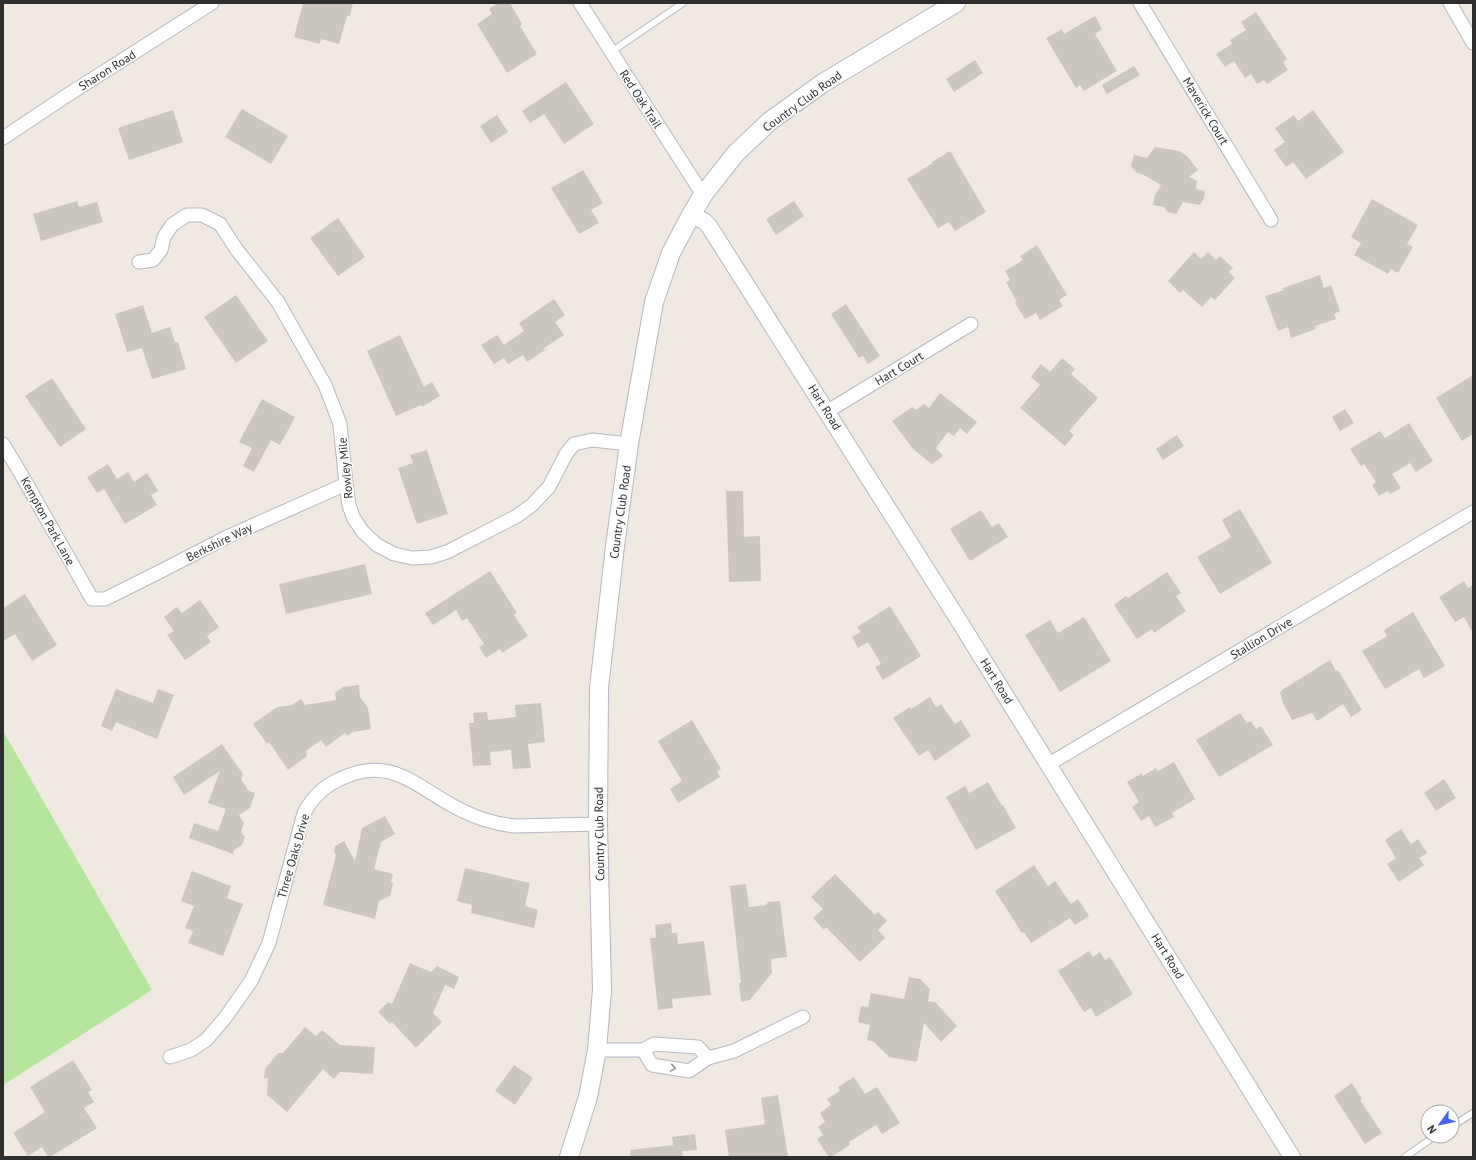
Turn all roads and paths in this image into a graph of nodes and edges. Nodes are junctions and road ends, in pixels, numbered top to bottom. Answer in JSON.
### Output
{"nodes":[{"id":1,"x":212,"y":3,"type":"edge"},
{"id":2,"x":580,"y":3,"type":"edge"},
{"id":3,"x":683,"y":3,"type":"edge"},
{"id":4,"x":956,"y":3,"type":"edge"},
{"id":5,"x":1140,"y":3,"type":"edge"},
{"id":6,"x":1450,"y":3,"type":"edge"},
{"id":7,"x":1473,"y":43,"type":"edge"},
{"id":8,"x":611,"y":52,"type":"junction"},
{"id":9,"x":3,"y":138,"type":"edge"},
{"id":10,"x":703,"y":195,"type":"junction"},
{"id":11,"x":691,"y":215,"type":"junction"},
{"id":12,"x":1271,"y":220,"type":"dead end"},
{"id":13,"x":139,"y":262,"type":"dead end"},
{"id":14,"x":971,"y":324,"type":"dead end"},
{"id":15,"x":828,"y":411,"type":"junction"},
{"id":16,"x":3,"y":444,"type":"edge"},
{"id":17,"x":629,"y":444,"type":"junction"},
{"id":18,"x":346,"y":484,"type":"junction"},
{"id":19,"x":1473,"y":512,"type":"edge"},
{"id":20,"x":92,"y":599,"type":"joint"},
{"id":21,"x":1049,"y":764,"type":"junction"},
{"id":22,"x":598,"y":824,"type":"junction"},
{"id":23,"x":803,"y":1017,"type":"dead end"},
{"id":24,"x":597,"y":1050,"type":"junction"},
{"id":25,"x":643,"y":1050,"type":"junction"},
{"id":26,"x":170,"y":1057,"type":"dead end"},
{"id":27,"x":708,"y":1058,"type":"junction"},
{"id":28,"x":1473,"y":1113,"type":"edge"},
{"id":29,"x":1460,"y":1121,"type":"edge"},
{"id":30,"x":1424,"y":1144,"type":"edge"},
{"id":31,"x":569,"y":1157,"type":"edge"},
{"id":32,"x":1292,"y":1157,"type":"edge"},
{"id":33,"x":1405,"y":1157,"type":"edge"}],
"edges":[{"from":1,"to":9,"type":"street","name":"Sharon Road"},
{"from":2,"to":8,"type":"street","name":"Red Oak Trail"},
{"from":3,"to":8,"type":"lane"},
{"from":4,"to":10,"type":"main road","name":"Country Club Road"},
{"from":5,"to":12,"type":"street","name":"Maverick Court"},
{"from":6,"to":7,"type":"street"},
{"from":8,"to":10,"type":"street","name":"Red Oak Trail"},
{"from":10,"to":11,"type":"main road","name":"Country Club Road"},
{"from":11,"to":15,"type":"street","name":"Hart Road"},
{"from":11,"to":17,"type":"main road","name":"Country Club Road"},
{"from":13,"to":18,"type":"street","name":"Rowley Mile"},
{"from":14,"to":15,"type":"street","name":"Hart Court"},
{"from":15,"to":21,"type":"street","name":"Hart Road"},
{"from":16,"to":20,"type":"street","name":"Kempton Park Lane"},
{"from":17,"to":18,"type":"street","name":"Rowley Mile"},
{"from":17,"to":22,"type":"main road","name":"Country Club Road"},
{"from":18,"to":20,"type":"street","name":"Berkshire Way"},
{"from":19,"to":21,"type":"street","name":"Stallion Drive"},
{"from":21,"to":32,"type":"street","name":"Hart Road"},
{"from":22,"to":24,"type":"main road","name":"Country Club Road"},
{"from":22,"to":26,"type":"street","name":"Three Oaks Drive"},
{"from":23,"to":27,"type":"street"},
{"from":24,"to":25,"type":"street"},
{"from":24,"to":31,"type":"main road","name":"Country Club Road"},
{"from":25,"to":27,"type":"street"},
{"from":25,"to":27,"type":"street","one_way":true},
{"from":28,"to":29,"type":"lane"},
{"from":30,"to":33,"type":"lane"}]}
